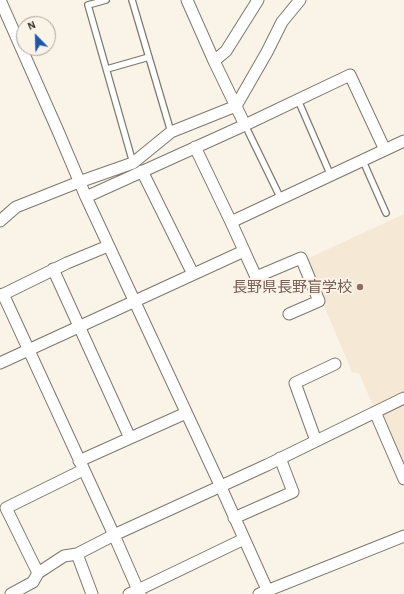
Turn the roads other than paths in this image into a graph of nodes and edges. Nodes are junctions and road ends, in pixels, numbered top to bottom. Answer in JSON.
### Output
{"nodes":[{"id":1,"x":0,"y":0,"type":"edge"},
{"id":2,"x":106,"y":0,"type":"edge"},
{"id":3,"x":132,"y":0,"type":"edge"},
{"id":4,"x":187,"y":0,"type":"edge"},
{"id":5,"x":258,"y":0,"type":"edge"},
{"id":6,"x":300,"y":0,"type":"edge"},
{"id":7,"x":149,"y":57,"type":"junction"},
{"id":8,"x":214,"y":61,"type":"junction"},
{"id":9,"x":107,"y":68,"type":"junction"},
{"id":10,"x":298,"y":100,"type":"junction"},
{"id":11,"x":236,"y":106,"type":"junction"},
{"id":12,"x":245,"y":125,"type":"junction"},
{"id":13,"x":171,"y":132,"type":"junction"},
{"id":14,"x":404,"y":141,"type":"edge"},
{"id":15,"x":195,"y":147,"type":"junction"},
{"id":16,"x":385,"y":150,"type":"junction"},
{"id":17,"x":363,"y":161,"type":"junction"},
{"id":18,"x":133,"y":163,"type":"junction"},
{"id":19,"x":142,"y":171,"type":"junction"},
{"id":20,"x":331,"y":176,"type":"junction"},
{"id":21,"x":80,"y":182,"type":"junction"},
{"id":22,"x":86,"y":197,"type":"junction"},
{"id":23,"x":281,"y":199,"type":"junction"},
{"id":24,"x":386,"y":213,"type":"dead end"},
{"id":25,"x":0,"y":221,"type":"edge"},
{"id":26,"x":231,"y":222,"type":"junction"},
{"id":27,"x":108,"y":246,"type":"junction"},
{"id":28,"x":244,"y":251,"type":"junction"},
{"id":29,"x":53,"y":269,"type":"junction"},
{"id":30,"x":193,"y":274,"type":"junction"},
{"id":31,"x":2,"y":295,"type":"edge"},
{"id":32,"x":135,"y":301,"type":"junction"},
{"id":33,"x":289,"y":314,"type":"dead end"},
{"id":34,"x":80,"y":326,"type":"junction"},
{"id":35,"x":29,"y":349,"type":"junction"},
{"id":36,"x":0,"y":363,"type":"edge"},
{"id":37,"x":335,"y":364,"type":"dead end"},
{"id":38,"x":404,"y":398,"type":"edge"},
{"id":39,"x":375,"y":412,"type":"junction"},
{"id":40,"x":186,"y":413,"type":"junction"},
{"id":41,"x":130,"y":438,"type":"junction"},
{"id":42,"x":316,"y":441,"type":"junction"},
{"id":43,"x":280,"y":458,"type":"junction"},
{"id":44,"x":81,"y":465,"type":"junction"},
{"id":45,"x":404,"y":479,"type":"edge"},
{"id":46,"x":220,"y":485,"type":"junction"},
{"id":47,"x":234,"y":518,"type":"junction"},
{"id":48,"x":114,"y":535,"type":"junction"},
{"id":49,"x":404,"y":536,"type":"edge"},
{"id":50,"x":244,"y":539,"type":"junction"},
{"id":51,"x":77,"y":554,"type":"junction"},
{"id":52,"x":38,"y":573,"type":"junction"},
{"id":53,"x":136,"y":593,"type":"edge"},
{"id":54,"x":265,"y":593,"type":"edge"},
{"id":55,"x":12,"y":594,"type":"edge"},
{"id":56,"x":92,"y":594,"type":"edge"}],
"edges":[{"from":1,"to":21,"type":"street"},
{"from":2,"to":9,"type":"lane"},
{"from":3,"to":7,"type":"lane"},
{"from":4,"to":8,"type":"street"},
{"from":5,"to":8,"type":"street"},
{"from":6,"to":11,"type":"street"},
{"from":7,"to":9,"type":"lane"},
{"from":7,"to":13,"type":"lane"},
{"from":8,"to":11,"type":"street"},
{"from":9,"to":18,"type":"lane"},
{"from":10,"to":12,"type":"street"},
{"from":10,"to":16,"type":"street"},
{"from":10,"to":20,"type":"lane"},
{"from":11,"to":12,"type":"street"},
{"from":11,"to":13,"type":"street"},
{"from":12,"to":15,"type":"street"},
{"from":12,"to":23,"type":"lane"},
{"from":13,"to":18,"type":"street"},
{"from":14,"to":16,"type":"street"},
{"from":15,"to":19,"type":"street"},
{"from":15,"to":26,"type":"street"},
{"from":16,"to":17,"type":"street"},
{"from":17,"to":20,"type":"street"},
{"from":17,"to":24,"type":"lane"},
{"from":18,"to":21,"type":"street"},
{"from":19,"to":22,"type":"street"},
{"from":19,"to":30,"type":"street"},
{"from":20,"to":23,"type":"street"},
{"from":21,"to":22,"type":"street"},
{"from":21,"to":25,"type":"street"},
{"from":22,"to":27,"type":"street"},
{"from":23,"to":26,"type":"street"},
{"from":26,"to":28,"type":"street"},
{"from":27,"to":29,"type":"street"},
{"from":27,"to":32,"type":"street"},
{"from":28,"to":30,"type":"street"},
{"from":28,"to":33,"type":"street"},
{"from":29,"to":31,"type":"street"},
{"from":29,"to":34,"type":"street"},
{"from":30,"to":32,"type":"street"},
{"from":31,"to":35,"type":"street"},
{"from":32,"to":34,"type":"street"},
{"from":32,"to":40,"type":"street"},
{"from":34,"to":35,"type":"street"},
{"from":34,"to":41,"type":"street"},
{"from":35,"to":36,"type":"street"},
{"from":35,"to":44,"type":"street"},
{"from":37,"to":42,"type":"street"},
{"from":38,"to":39,"type":"street"},
{"from":39,"to":42,"type":"street"},
{"from":39,"to":45,"type":"street"},
{"from":40,"to":41,"type":"street"},
{"from":40,"to":46,"type":"street"},
{"from":41,"to":44,"type":"street"},
{"from":42,"to":43,"type":"street"},
{"from":43,"to":46,"type":"street"},
{"from":43,"to":47,"type":"street"},
{"from":44,"to":48,"type":"street"},
{"from":44,"to":52,"type":"street"},
{"from":46,"to":47,"type":"street"},
{"from":46,"to":48,"type":"street"},
{"from":47,"to":50,"type":"street"},
{"from":48,"to":51,"type":"street"},
{"from":48,"to":53,"type":"street"},
{"from":49,"to":54,"type":"street"},
{"from":50,"to":53,"type":"street"},
{"from":50,"to":54,"type":"street"},
{"from":51,"to":52,"type":"street"},
{"from":51,"to":56,"type":"street"},
{"from":52,"to":55,"type":"street"}]}
